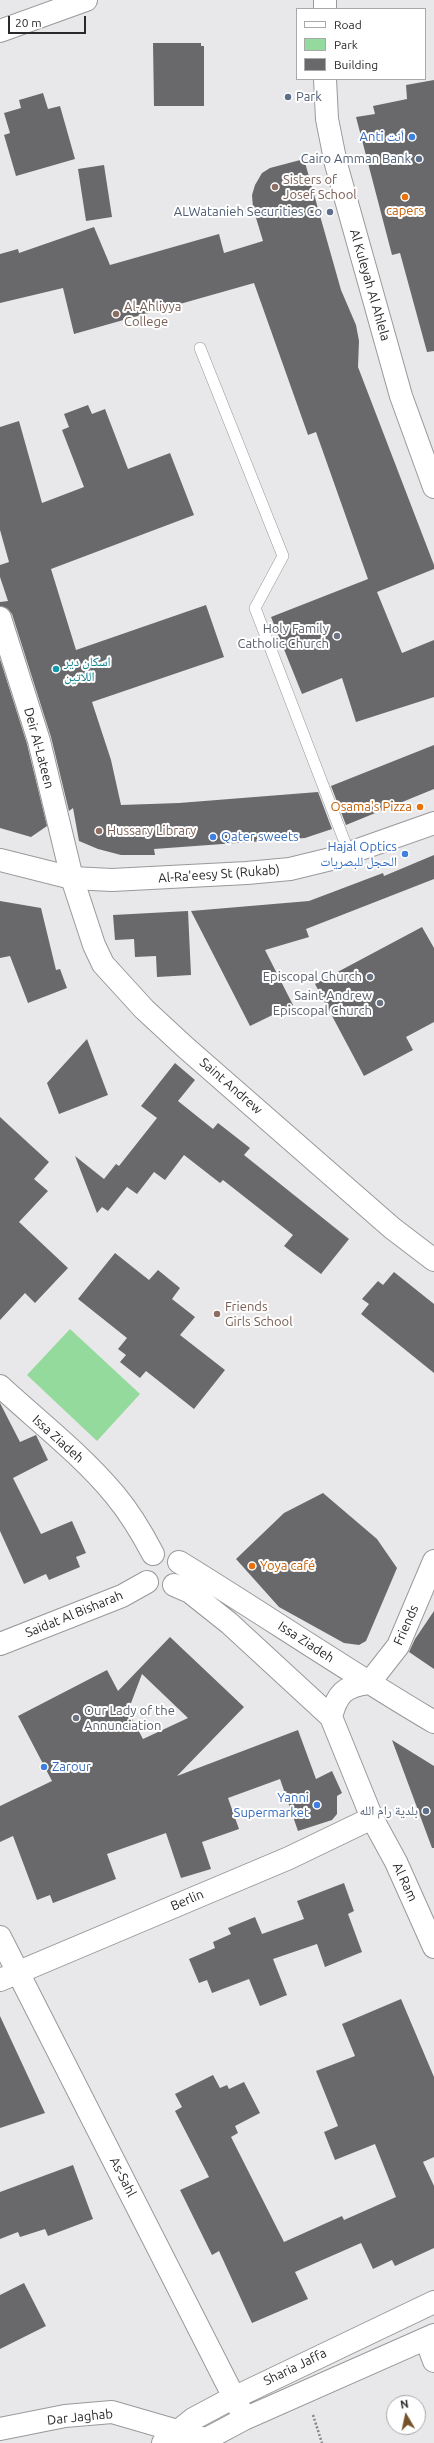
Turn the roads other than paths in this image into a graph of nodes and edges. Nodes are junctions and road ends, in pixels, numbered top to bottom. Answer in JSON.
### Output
{"nodes":[{"id":1,"x":86,"y":0,"type":"edge"},
{"id":2,"x":0,"y":31,"type":"edge"},
{"id":3,"x":325,"y":80,"type":"edge"},
{"id":4,"x":200,"y":348,"type":"dead end"},
{"id":5,"x":434,"y":487,"type":"edge"},
{"id":6,"x":0,"y":618,"type":"edge"},
{"id":7,"x":434,"y":823,"type":"edge"},
{"id":8,"x":349,"y":853,"type":"junction"},
{"id":9,"x":0,"y":860,"type":"edge"},
{"id":10,"x":72,"y":878,"type":"junction"},
{"id":11,"x":434,"y":1260,"type":"edge"},
{"id":12,"x":0,"y":1386,"type":"edge"},
{"id":13,"x":153,"y":1554,"type":"junction"},
{"id":14,"x":434,"y":1561,"type":"edge"},
{"id":15,"x":178,"y":1562,"type":"junction"},
{"id":16,"x":147,"y":1582,"type":"junction"},
{"id":17,"x":174,"y":1585,"type":"junction"},
{"id":18,"x":0,"y":1644,"type":"edge"},
{"id":19,"x":369,"y":1683,"type":"junction"},
{"id":20,"x":434,"y":1722,"type":"edge"},
{"id":21,"x":334,"y":1727,"type":"junction"},
{"id":22,"x":372,"y":1818,"type":"junction"},
{"id":23,"x":0,"y":1937,"type":"edge"},
{"id":24,"x":434,"y":1947,"type":"edge"},
{"id":25,"x":9,"y":1976,"type":"edge"},
{"id":26,"x":434,"y":2302,"type":"edge"},
{"id":27,"x":430,"y":2337,"type":"edge"},
{"id":28,"x":434,"y":2361,"type":"edge"},
{"id":29,"x":234,"y":2398,"type":"junction"},
{"id":30,"x":244,"y":2419,"type":"junction"},
{"id":31,"x":0,"y":2429,"type":"edge"},
{"id":32,"x":171,"y":2437,"type":"edge"},
{"id":33,"x":202,"y":2441,"type":"edge"}],
"edges":[{"from":1,"to":2,"type":"street"},
{"from":3,"to":5,"type":"street","name":"Al Kuleyah Al Ahlela"},
{"from":4,"to":8,"type":"lane"},
{"from":6,"to":10,"type":"street","name":"Deir Al-Lateen"},
{"from":7,"to":8,"type":"street","name":"Al-Ra'eesy St (Rukab)"},
{"from":8,"to":10,"type":"street","name":"Al-Ra'eesy St (Rukab)"},
{"from":9,"to":10,"type":"street","name":"Al-Ra'eesy St (Rukab)"},
{"from":10,"to":11,"type":"street","name":"Saint Andrew"},
{"from":12,"to":13,"type":"street","name":"Issa Ziadeh"},
{"from":13,"to":15,"type":"street"},
{"from":13,"to":16,"type":"street"},
{"from":14,"to":19,"type":"street","name":"Friends"},
{"from":15,"to":17,"type":"street"},
{"from":15,"to":19,"type":"street","name":"Issa Ziadeh"},
{"from":16,"to":17,"type":"street"},
{"from":16,"to":18,"type":"street","name":"Saidat Al Bisharah"},
{"from":17,"to":21,"type":"street"},
{"from":19,"to":20,"type":"street","name":"Issa Ziadeh"},
{"from":19,"to":21,"type":"street"},
{"from":21,"to":22,"type":"street","name":"Al Ram"},
{"from":22,"to":24,"type":"street","name":"Al Ram"},
{"from":22,"to":25,"type":"street","name":"Berlin"},
{"from":23,"to":25,"type":"street","name":"As-Sahl"},
{"from":25,"to":29,"type":"street","name":"As-Sahl"},
{"from":26,"to":29,"type":"street","name":"Sharia Jaffa"},
{"from":27,"to":28,"type":"street"},
{"from":27,"to":30,"type":"street","name":"Sharia Jaffa"},
{"from":29,"to":30,"type":"street","name":"As-Sahl"},
{"from":29,"to":32,"type":"street","name":"Sharia Jaffa"},
{"from":30,"to":33,"type":"street","name":"Sharia Jaffa"},
{"from":31,"to":32,"type":"street","name":"Dar Jaghab"},
{"from":32,"to":33,"type":"street","name":"Dar Jaghab"}]}
